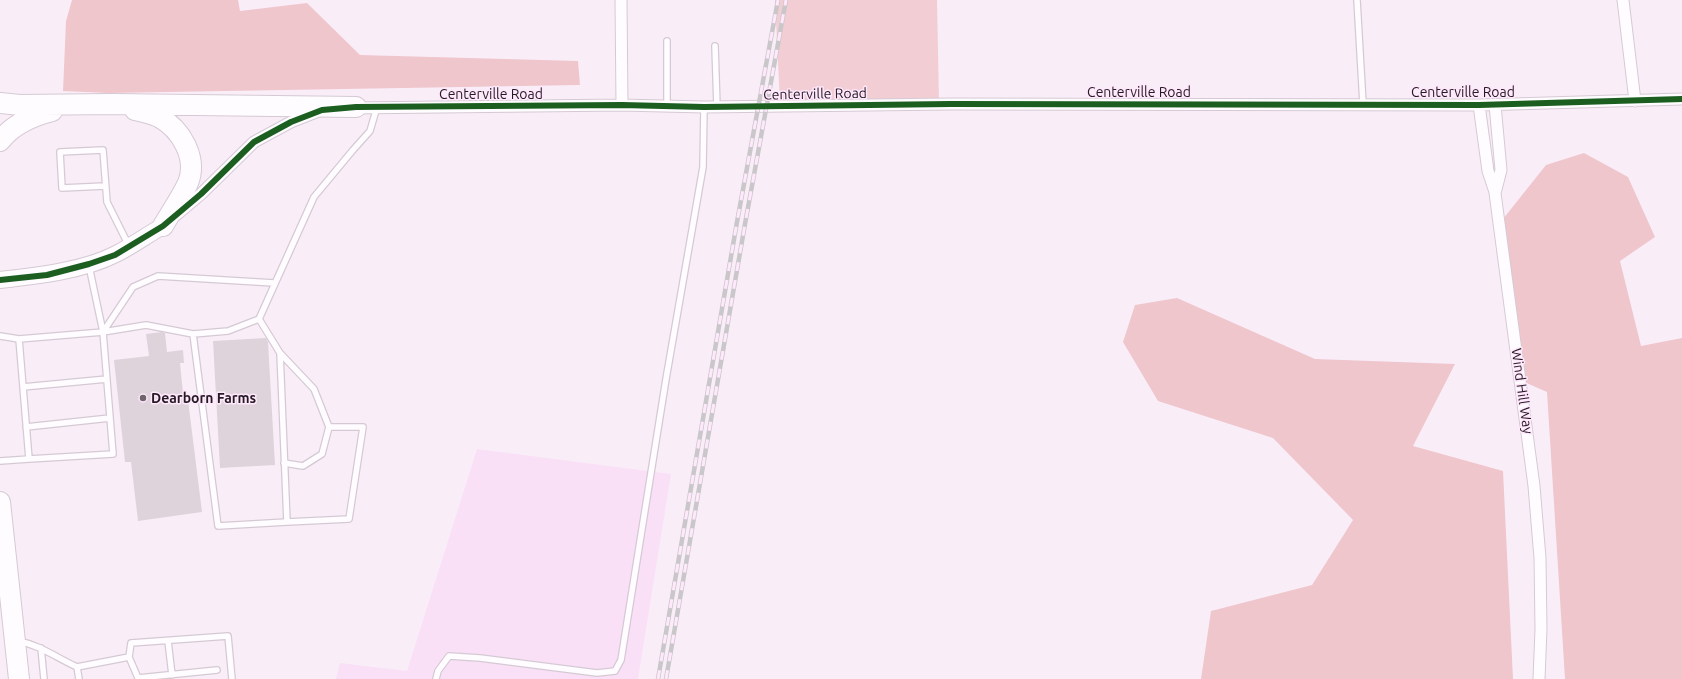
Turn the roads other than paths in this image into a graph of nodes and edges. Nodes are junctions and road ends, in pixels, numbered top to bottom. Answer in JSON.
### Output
{"nodes":[{"id":1,"x":621,"y":0,"type":"edge"},
{"id":2,"x":1357,"y":0,"type":"edge"},
{"id":3,"x":1623,"y":0,"type":"edge"},
{"id":4,"x":666,"y":41,"type":"dead end"},
{"id":5,"x":715,"y":46,"type":"dead end"},
{"id":6,"x":1682,"y":100,"type":"edge"},
{"id":7,"x":1635,"y":101,"type":"junction"},
{"id":8,"x":0,"y":103,"type":"edge"},
{"id":9,"x":112,"y":104,"type":"junction"},
{"id":10,"x":1363,"y":104,"type":"junction"},
{"id":11,"x":75,"y":105,"type":"junction"},
{"id":12,"x":622,"y":105,"type":"junction"},
{"id":13,"x":1479,"y":105,"type":"junction"},
{"id":14,"x":1495,"y":105,"type":"junction"},
{"id":15,"x":667,"y":106,"type":"junction"},
{"id":16,"x":356,"y":107,"type":"junction"},
{"id":17,"x":377,"y":107,"type":"junction"},
{"id":18,"x":704,"y":107,"type":"junction"},
{"id":19,"x":717,"y":107,"type":"junction"},
{"id":20,"x":0,"y":141,"type":"edge"},
{"id":21,"x":106,"y":186,"type":"junction"},
{"id":22,"x":1495,"y":193,"type":"junction"},
{"id":23,"x":163,"y":226,"type":"junction"},
{"id":24,"x":129,"y":246,"type":"junction"},
{"id":25,"x":89,"y":264,"type":"junction"},
{"id":26,"x":0,"y":280,"type":"edge"},
{"id":27,"x":274,"y":283,"type":"junction"},
{"id":28,"x":259,"y":319,"type":"junction"},
{"id":29,"x":103,"y":332,"type":"junction"},
{"id":30,"x":193,"y":334,"type":"junction"},
{"id":31,"x":0,"y":336,"type":"edge"},
{"id":32,"x":19,"y":339,"type":"junction"},
{"id":33,"x":280,"y":353,"type":"junction"},
{"id":34,"x":107,"y":379,"type":"junction"},
{"id":35,"x":23,"y":387,"type":"junction"},
{"id":36,"x":110,"y":418,"type":"junction"},
{"id":37,"x":26,"y":426,"type":"junction"},
{"id":38,"x":329,"y":427,"type":"junction"},
{"id":39,"x":29,"y":459,"type":"junction"},
{"id":40,"x":0,"y":461,"type":"edge"},
{"id":41,"x":284,"y":463,"type":"junction"},
{"id":42,"x":0,"y":502,"type":"edge"},
{"id":43,"x":287,"y":522,"type":"junction"},
{"id":44,"x":15,"y":640,"type":"junction"},
{"id":45,"x":168,"y":641,"type":"junction"},
{"id":46,"x":41,"y":648,"type":"junction"},
{"id":47,"x":129,"y":657,"type":"junction"},
{"id":48,"x":77,"y":667,"type":"junction"},
{"id":49,"x":217,"y":670,"type":"dead end"},
{"id":50,"x":172,"y":675,"type":"junction"},
{"id":51,"x":19,"y":679,"type":"edge"},
{"id":52,"x":44,"y":679,"type":"edge"},
{"id":53,"x":79,"y":679,"type":"edge"},
{"id":54,"x":232,"y":679,"type":"edge"},
{"id":55,"x":436,"y":679,"type":"edge"},
{"id":56,"x":1539,"y":679,"type":"edge"}],
"edges":[{"from":1,"to":12,"type":"street"},
{"from":2,"to":10,"type":"lane"},
{"from":3,"to":7,"type":"street"},
{"from":4,"to":15,"type":"lane"},
{"from":5,"to":19,"type":"lane"},
{"from":6,"to":7,"type":"street","name":"Centerville Road"},
{"from":7,"to":14,"type":"street","name":"Centerville Road"},
{"from":8,"to":11,"type":"highway"},
{"from":9,"to":11,"type":"highway"},
{"from":9,"to":16,"type":"highway"},
{"from":9,"to":23,"type":"highway"},
{"from":10,"to":13,"type":"street","name":"Centerville Road"},
{"from":10,"to":19,"type":"street","name":"Centerville Road"},
{"from":11,"to":20,"type":"highway"},
{"from":12,"to":15,"type":"street","name":"Centerville Road"},
{"from":12,"to":17,"type":"street","name":"Centerville Road"},
{"from":13,"to":14,"type":"street","name":"Centerville Road"},
{"from":13,"to":22,"type":"street"},
{"from":14,"to":22,"type":"street","name":"Wind Hill Way"},
{"from":15,"to":18,"type":"street","name":"Centerville Road"},
{"from":16,"to":17,"type":"street","name":"Centerville Road"},
{"from":16,"to":23,"type":"street","name":"Centerville Road"},
{"from":17,"to":27,"type":"lane"},
{"from":18,"to":19,"type":"street","name":"Centerville Road"},
{"from":18,"to":55,"type":"lane"},
{"from":21,"to":21,"type":"lane"},
{"from":21,"to":24,"type":"lane"},
{"from":22,"to":56,"type":"street","name":"Wind Hill Way"},
{"from":23,"to":24,"type":"street","name":"Centerville Road"},
{"from":24,"to":25,"type":"street","name":"Centerville Road"},
{"from":25,"to":26,"type":"street","name":"Centerville Road"},
{"from":25,"to":29,"type":"lane"},
{"from":27,"to":28,"type":"lane"},
{"from":27,"to":29,"type":"lane"},
{"from":28,"to":30,"type":"lane"},
{"from":28,"to":33,"type":"lane"},
{"from":29,"to":30,"type":"lane"},
{"from":29,"to":32,"type":"lane"},
{"from":29,"to":34,"type":"lane"},
{"from":30,"to":43,"type":"lane"},
{"from":31,"to":32,"type":"lane"},
{"from":32,"to":35,"type":"lane"},
{"from":33,"to":38,"type":"lane"},
{"from":33,"to":41,"type":"lane"},
{"from":34,"to":35,"type":"lane"},
{"from":34,"to":36,"type":"lane"},
{"from":35,"to":37,"type":"lane"},
{"from":36,"to":37,"type":"lane"},
{"from":36,"to":39,"type":"lane"},
{"from":37,"to":39,"type":"lane"},
{"from":38,"to":41,"type":"lane"},
{"from":38,"to":43,"type":"lane"},
{"from":39,"to":40,"type":"lane"},
{"from":41,"to":43,"type":"lane"},
{"from":42,"to":44,"type":"highway"},
{"from":44,"to":46,"type":"lane"},
{"from":44,"to":51,"type":"highway"},
{"from":45,"to":47,"type":"lane"},
{"from":45,"to":50,"type":"lane"},
{"from":45,"to":54,"type":"lane"},
{"from":46,"to":48,"type":"lane"},
{"from":46,"to":52,"type":"lane"},
{"from":47,"to":48,"type":"lane"},
{"from":47,"to":50,"type":"lane"},
{"from":48,"to":53,"type":"lane"},
{"from":49,"to":50,"type":"lane"}]}
